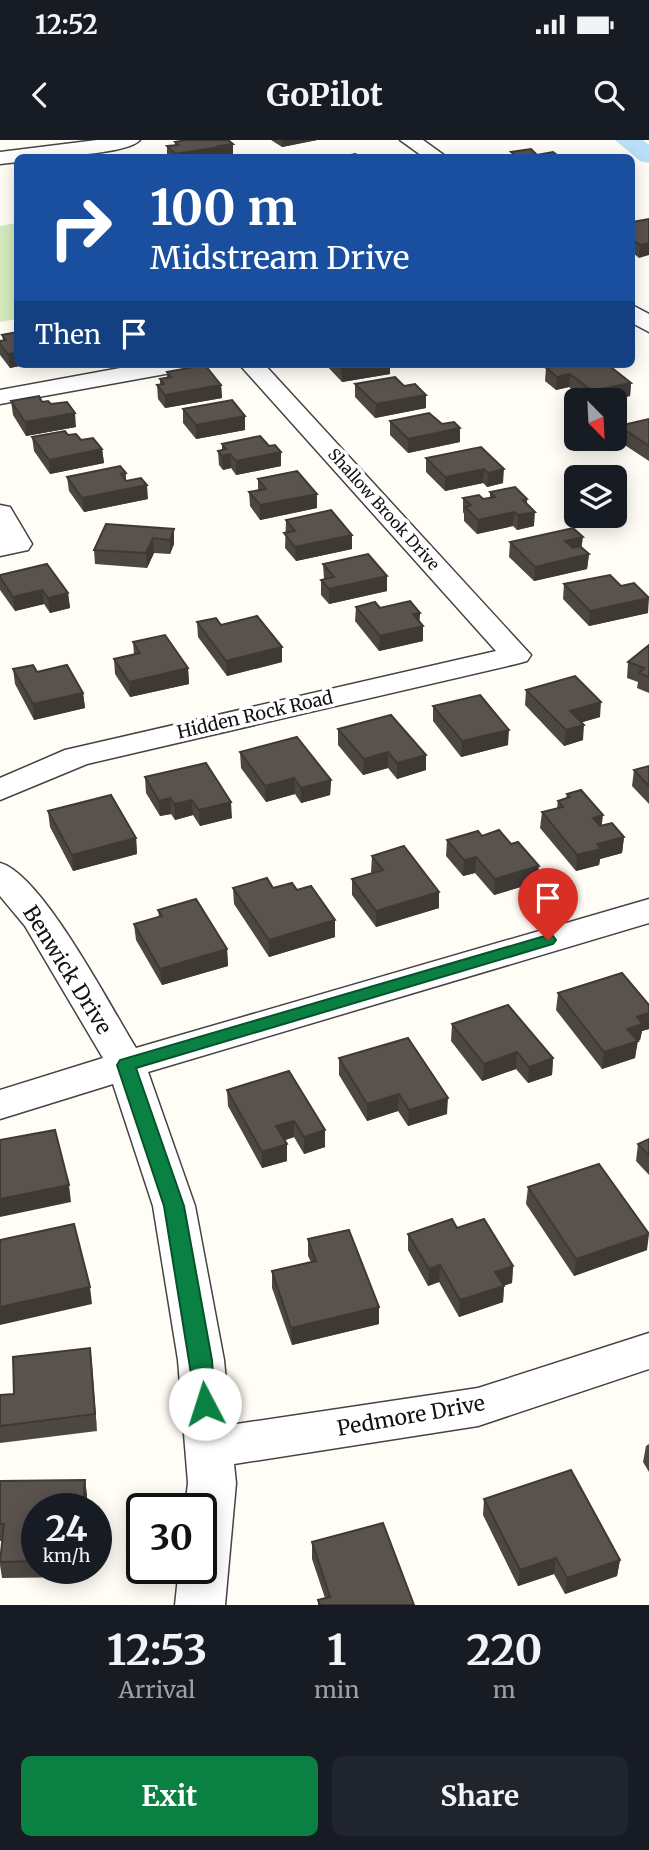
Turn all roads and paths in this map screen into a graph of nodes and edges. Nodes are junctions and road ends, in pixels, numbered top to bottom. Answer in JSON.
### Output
{"nodes":[{"id":1,"x":130,"y":140,"type":"edge"},
{"id":2,"x":410,"y":140,"type":"edge"},
{"id":3,"x":27,"y":147,"type":"edge"},
{"id":4,"x":433,"y":154,"type":"edge"},
{"id":5,"x":0,"y":158,"type":"edge"},
{"id":6,"x":635,"y":314,"type":"edge"},
{"id":7,"x":649,"y":326,"type":"edge"},
{"id":8,"x":160,"y":368,"type":"edge"},
{"id":9,"x":255,"y":368,"type":"edge"},
{"id":10,"x":0,"y":397,"type":"edge"},
{"id":11,"x":0,"y":513,"type":"edge"},
{"id":12,"x":9,"y":546,"type":"edge"},
{"id":13,"x":516,"y":655,"type":"joint"},
{"id":14,"x":0,"y":790,"type":"edge"},
{"id":15,"x":0,"y":874,"type":"edge"},
{"id":16,"x":649,"y":911,"type":"edge"},
{"id":17,"x":126,"y":1065,"type":"junction"},
{"id":18,"x":0,"y":1105,"type":"edge"},
{"id":19,"x":649,"y":1351,"type":"edge"},
{"id":20,"x":209,"y":1448,"type":"junction"},
{"id":21,"x":200,"y":1605,"type":"edge"}],
"edges":[{"from":1,"to":3,"type":"street"},
{"from":2,"to":4,"type":"street"},
{"from":3,"to":5,"type":"street"},
{"from":6,"to":7,"type":"street"},
{"from":8,"to":10,"type":"street"},
{"from":9,"to":13,"type":"street","name":"Shallow Brook Drive"},
{"from":11,"to":12,"type":"street"},
{"from":13,"to":14,"type":"street","name":"Hidden Rock Road"},
{"from":15,"to":17,"type":"street","name":"Benwick Drive"},
{"from":16,"to":17,"type":"street"},
{"from":17,"to":18,"type":"street"},
{"from":17,"to":20,"type":"street","name":"Benwick Drive"},
{"from":19,"to":20,"type":"street","name":"Pedmore Drive"},
{"from":20,"to":21,"type":"street","name":"Benwick Drive"}]}
